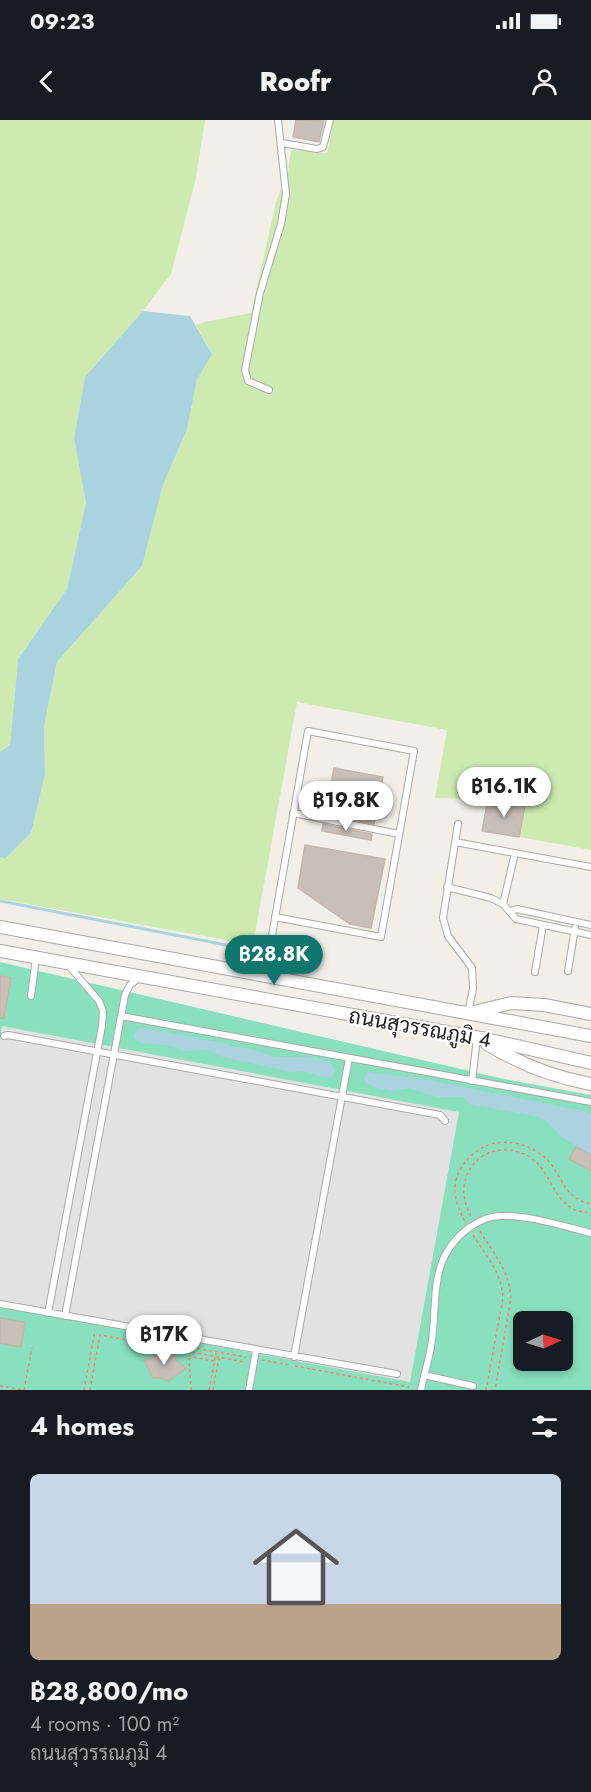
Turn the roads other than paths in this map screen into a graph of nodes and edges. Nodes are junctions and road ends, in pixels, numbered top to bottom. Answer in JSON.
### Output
{"nodes":[{"id":1,"x":278,"y":120,"type":"edge"},
{"id":2,"x":330,"y":120,"type":"edge"},
{"id":3,"x":282,"y":143,"type":"junction"},
{"id":4,"x":269,"y":390,"type":"dead end"},
{"id":5,"x":293,"y":813,"type":"junction"},
{"id":6,"x":458,"y":824,"type":"dead end"},
{"id":7,"x":399,"y":834,"type":"junction"},
{"id":8,"x":455,"y":842,"type":"junction"},
{"id":9,"x":515,"y":853,"type":"junction"},
{"id":10,"x":591,"y":867,"type":"edge"},
{"id":11,"x":447,"y":886,"type":"junction"},
{"id":12,"x":503,"y":904,"type":"junction"},
{"id":13,"x":511,"y":911,"type":"junction"},
{"id":14,"x":275,"y":917,"type":"junction"},
{"id":15,"x":576,"y":922,"type":"junction"},
{"id":16,"x":543,"y":925,"type":"junction"},
{"id":17,"x":591,"y":925,"type":"edge"},
{"id":18,"x":0,"y":927,"type":"edge"},
{"id":19,"x":574,"y":931,"type":"junction"},
{"id":20,"x":591,"y":935,"type":"edge"},
{"id":21,"x":0,"y":951,"type":"edge"},
{"id":22,"x":36,"y":958,"type":"junction"},
{"id":23,"x":67,"y":964,"type":"junction"},
{"id":24,"x":568,"y":971,"type":"dead end"},
{"id":25,"x":535,"y":972,"type":"dead end"},
{"id":26,"x":265,"y":975,"type":"junction"},
{"id":27,"x":139,"y":977,"type":"junction"},
{"id":28,"x":31,"y":996,"type":"dead end"},
{"id":29,"x":469,"y":1013,"type":"junction"},
{"id":30,"x":591,"y":1014,"type":"edge"},
{"id":31,"x":121,"y":1016,"type":"junction"},
{"id":32,"x":4,"y":1036,"type":"dead end"},
{"id":33,"x":591,"y":1036,"type":"edge"},
{"id":34,"x":478,"y":1038,"type":"junction"},
{"id":35,"x":96,"y":1051,"type":"junction"},
{"id":36,"x":113,"y":1054,"type":"junction"},
{"id":37,"x":349,"y":1058,"type":"junction"},
{"id":38,"x":591,"y":1063,"type":"edge"},
{"id":39,"x":472,"y":1081,"type":"junction"},
{"id":40,"x":591,"y":1084,"type":"edge"},
{"id":41,"x":342,"y":1096,"type":"junction"},
{"id":42,"x":591,"y":1102,"type":"edge"},
{"id":43,"x":445,"y":1121,"type":"dead end"},
{"id":44,"x":591,"y":1233,"type":"edge"},
{"id":45,"x":0,"y":1304,"type":"edge"},
{"id":46,"x":48,"y":1313,"type":"junction"},
{"id":47,"x":65,"y":1316,"type":"junction"},
{"id":48,"x":256,"y":1350,"type":"junction"},
{"id":49,"x":294,"y":1357,"type":"junction"},
{"id":50,"x":397,"y":1374,"type":"dead end"},
{"id":51,"x":424,"y":1375,"type":"junction"},
{"id":52,"x":473,"y":1386,"type":"dead end"},
{"id":53,"x":249,"y":1390,"type":"edge"},
{"id":54,"x":421,"y":1390,"type":"edge"}],
"edges":[{"from":1,"to":3,"type":"lane"},
{"from":2,"to":3,"type":"lane"},
{"from":3,"to":4,"type":"lane"},
{"from":5,"to":7,"type":"lane"},
{"from":5,"to":7,"type":"lane"},
{"from":5,"to":14,"type":"lane"},
{"from":6,"to":8,"type":"lane"},
{"from":7,"to":14,"type":"lane"},
{"from":8,"to":9,"type":"lane"},
{"from":8,"to":11,"type":"lane"},
{"from":9,"to":10,"type":"lane"},
{"from":9,"to":12,"type":"lane"},
{"from":11,"to":12,"type":"lane"},
{"from":11,"to":29,"type":"lane"},
{"from":12,"to":13,"type":"lane"},
{"from":13,"to":15,"type":"lane"},
{"from":13,"to":16,"type":"lane"},
{"from":14,"to":26,"type":"lane"},
{"from":15,"to":17,"type":"lane"},
{"from":15,"to":19,"type":"lane"},
{"from":16,"to":19,"type":"lane"},
{"from":16,"to":25,"type":"lane"},
{"from":18,"to":26,"type":"street","name":"ถนนสุวรรณภูมิ 4"},
{"from":19,"to":20,"type":"lane"},
{"from":19,"to":24,"type":"lane"},
{"from":21,"to":22,"type":"street","name":"ถนนสุวรรณภูมิ 4"},
{"from":22,"to":23,"type":"street","name":"ถนนสุวรรณภูมิ 4"},
{"from":22,"to":28,"type":"lane"},
{"from":23,"to":27,"type":"street","name":"ถนนสุวรรณภูมิ 4"},
{"from":23,"to":35,"type":"lane"},
{"from":26,"to":29,"type":"street","name":"ถนนสุวรรณภูมิ 4"},
{"from":27,"to":31,"type":"lane"},
{"from":27,"to":34,"type":"street","name":"ถนนสุวรรณภูมิ 4"},
{"from":29,"to":30,"type":"street"},
{"from":29,"to":33,"type":"street","name":"ถนนสุวรรณภูมิ 4"},
{"from":31,"to":36,"type":"lane"},
{"from":31,"to":37,"type":"lane"},
{"from":32,"to":35,"type":"lane"},
{"from":34,"to":38,"type":"street","name":"ถนนสุวรรณภูมิ 4"},
{"from":34,"to":39,"type":"lane"},
{"from":34,"to":40,"type":"street"},
{"from":35,"to":36,"type":"lane"},
{"from":35,"to":46,"type":"lane"},
{"from":36,"to":41,"type":"lane"},
{"from":36,"to":47,"type":"lane"},
{"from":37,"to":39,"type":"lane"},
{"from":37,"to":41,"type":"lane"},
{"from":39,"to":42,"type":"lane"},
{"from":41,"to":43,"type":"lane"},
{"from":41,"to":49,"type":"lane"},
{"from":44,"to":51,"type":"lane"},
{"from":45,"to":46,"type":"lane"},
{"from":46,"to":47,"type":"lane"},
{"from":47,"to":48,"type":"lane"},
{"from":48,"to":49,"type":"lane"},
{"from":48,"to":53,"type":"lane"},
{"from":49,"to":50,"type":"lane"},
{"from":51,"to":52,"type":"lane"},
{"from":51,"to":54,"type":"lane"}]}
